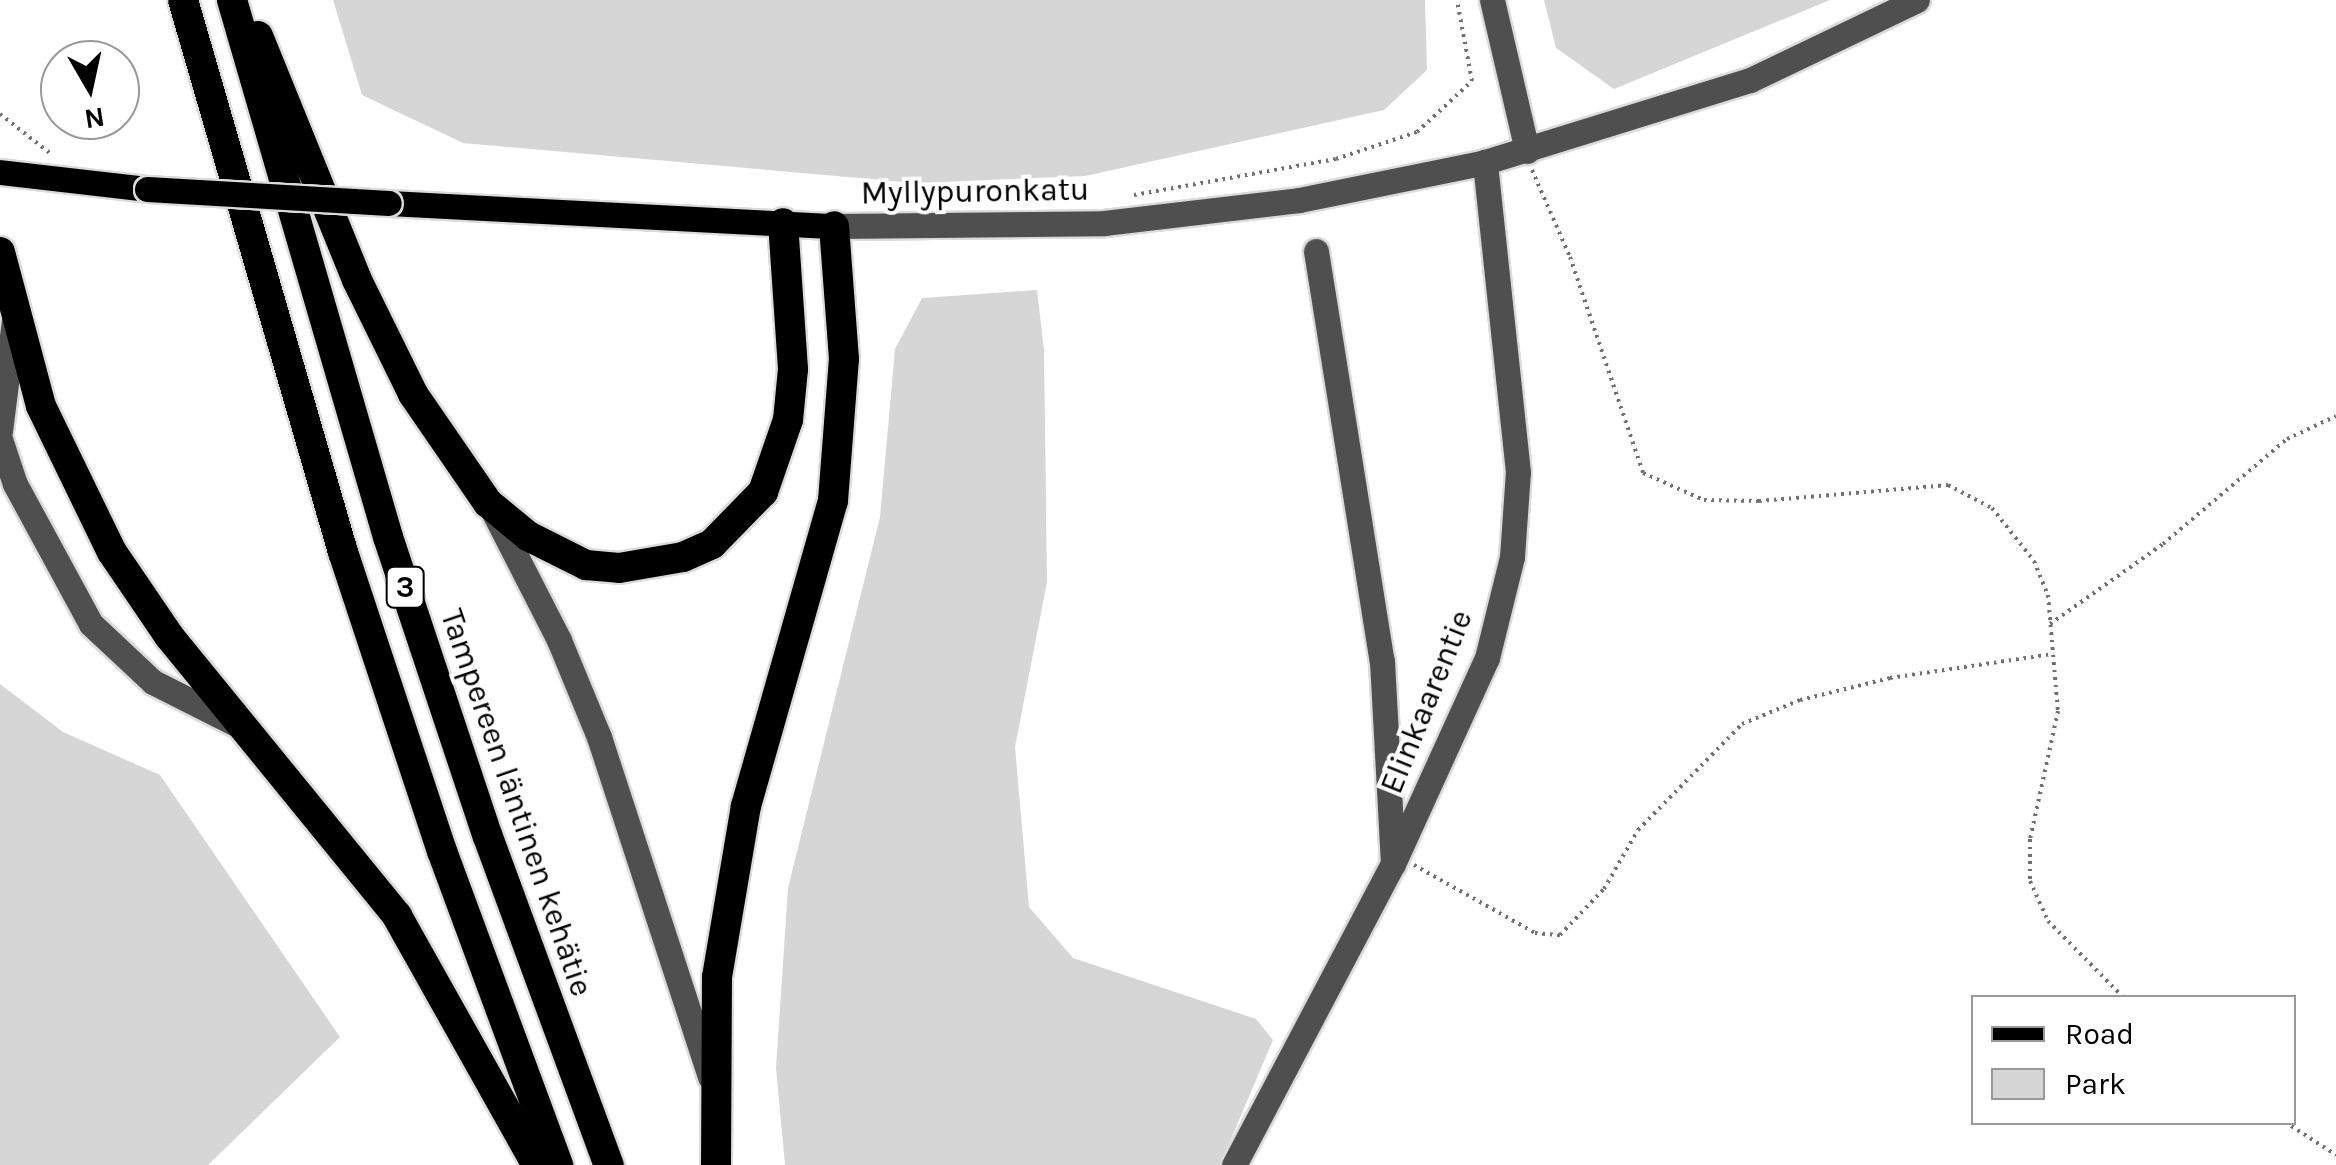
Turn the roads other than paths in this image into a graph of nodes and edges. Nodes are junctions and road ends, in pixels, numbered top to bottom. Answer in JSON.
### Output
{"nodes":[{"id":1,"x":183,"y":0,"type":"edge"},
{"id":2,"x":232,"y":0,"type":"edge"},
{"id":3,"x":243,"y":0,"type":"edge"},
{"id":4,"x":1492,"y":0,"type":"edge"},
{"id":5,"x":1917,"y":0,"type":"edge"},
{"id":6,"x":1527,"y":151,"type":"junction"},
{"id":7,"x":1485,"y":162,"type":"junction"},
{"id":8,"x":0,"y":172,"type":"edge"},
{"id":9,"x":784,"y":222,"type":"junction"},
{"id":10,"x":834,"y":226,"type":"junction"},
{"id":11,"x":1316,"y":251,"type":"dead end"},
{"id":12,"x":0,"y":252,"type":"edge"},
{"id":13,"x":14,"y":320,"type":"junction"},
{"id":14,"x":0,"y":435,"type":"edge"},
{"id":15,"x":488,"y":502,"type":"junction"},
{"id":16,"x":246,"y":729,"type":"junction"},
{"id":17,"x":1395,"y":861,"type":"junction"},
{"id":18,"x":714,"y":1092,"type":"junction"},
{"id":19,"x":537,"y":1165,"type":"edge"},
{"id":20,"x":558,"y":1165,"type":"edge"},
{"id":21,"x":608,"y":1165,"type":"edge"},
{"id":22,"x":716,"y":1165,"type":"edge"},
{"id":23,"x":1234,"y":1165,"type":"edge"}],
"edges":[{"from":1,"to":20,"type":"highway","number":"3"},
{"from":2,"to":21,"type":"highway","name":"Tampereen läntinen kehätie","number":"3"},
{"from":3,"to":15,"type":"highway"},
{"from":4,"to":6,"type":"street"},
{"from":5,"to":6,"type":"street","name":"Myllypuronkatu"},
{"from":6,"to":7,"type":"street","name":"Myllypuronkatu"},
{"from":7,"to":10,"type":"street","name":"Myllypuronkatu"},
{"from":7,"to":17,"type":"street","name":"Elinkaarentie"},
{"from":8,"to":9,"type":"main road","name":"Myllypuronkatu","bridge":true},
{"from":9,"to":10,"type":"main road","name":"Myllypuronkatu"},
{"from":9,"to":15,"type":"highway"},
{"from":10,"to":18,"type":"highway"},
{"from":11,"to":17,"type":"street"},
{"from":12,"to":13,"type":"highway"},
{"from":13,"to":14,"type":"street"},
{"from":13,"to":16,"type":"highway"},
{"from":14,"to":16,"type":"street"},
{"from":15,"to":18,"type":"street"},
{"from":16,"to":19,"type":"highway"},
{"from":17,"to":23,"type":"street","name":"Elinkaarentie"},
{"from":18,"to":22,"type":"highway"}]}
